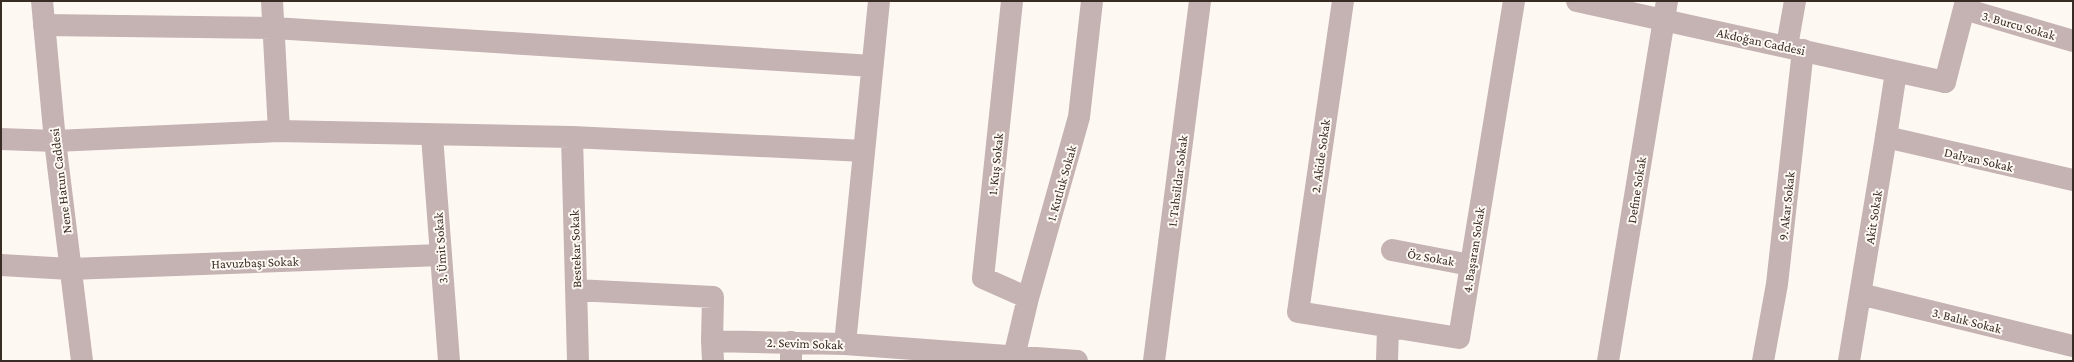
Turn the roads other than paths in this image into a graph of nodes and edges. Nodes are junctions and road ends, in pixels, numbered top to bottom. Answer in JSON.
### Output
{"nodes":[{"id":1,"x":42,"y":1,"type":"edge"},
{"id":2,"x":272,"y":1,"type":"edge"},
{"id":3,"x":879,"y":1,"type":"edge"},
{"id":4,"x":1012,"y":1,"type":"edge"},
{"id":5,"x":1092,"y":1,"type":"edge"},
{"id":6,"x":1200,"y":1,"type":"edge"},
{"id":7,"x":1343,"y":1,"type":"edge"},
{"id":8,"x":1514,"y":1,"type":"edge"},
{"id":9,"x":1577,"y":1,"type":"edge"},
{"id":10,"x":1795,"y":1,"type":"edge"},
{"id":11,"x":1965,"y":5,"type":"edge"},
{"id":12,"x":1666,"y":10,"type":"edge"},
{"id":13,"x":44,"y":25,"type":"junction"},
{"id":14,"x":274,"y":28,"type":"junction"},
{"id":15,"x":2073,"y":41,"type":"edge"},
{"id":16,"x":1795,"y":48,"type":"junction"},
{"id":17,"x":872,"y":66,"type":"junction"},
{"id":18,"x":1896,"y":72,"type":"junction"},
{"id":19,"x":279,"y":131,"type":"junction"},
{"id":20,"x":432,"y":136,"type":"junction"},
{"id":21,"x":572,"y":137,"type":"junction"},
{"id":22,"x":1886,"y":137,"type":"junction"},
{"id":23,"x":1,"y":139,"type":"edge"},
{"id":24,"x":55,"y":141,"type":"junction"},
{"id":25,"x":864,"y":152,"type":"junction"},
{"id":26,"x":2073,"y":180,"type":"edge"},
{"id":27,"x":1392,"y":250,"type":"dead end"},
{"id":28,"x":441,"y":255,"type":"junction"},
{"id":29,"x":1470,"y":264,"type":"junction"},
{"id":30,"x":1,"y":265,"type":"edge"},
{"id":31,"x":70,"y":269,"type":"junction"},
{"id":32,"x":576,"y":290,"type":"junction"},
{"id":33,"x":1860,"y":294,"type":"junction"},
{"id":34,"x":1028,"y":298,"type":"junction"},
{"id":35,"x":1298,"y":312,"type":"joint"},
{"id":36,"x":1388,"y":328,"type":"junction"},
{"id":37,"x":845,"y":344,"type":"junction"},
{"id":38,"x":2073,"y":346,"type":"edge"},
{"id":39,"x":712,"y":351,"type":"edge"},
{"id":40,"x":791,"y":352,"type":"edge"},
{"id":41,"x":1013,"y":359,"type":"edge"},
{"id":42,"x":82,"y":361,"type":"edge"},
{"id":43,"x":449,"y":361,"type":"edge"},
{"id":44,"x":578,"y":361,"type":"edge"},
{"id":45,"x":1077,"y":361,"type":"edge"},
{"id":46,"x":1154,"y":361,"type":"edge"},
{"id":47,"x":1386,"y":361,"type":"edge"},
{"id":48,"x":1608,"y":361,"type":"edge"},
{"id":49,"x":1763,"y":361,"type":"edge"},
{"id":50,"x":1849,"y":361,"type":"edge"}],
"edges":[{"from":1,"to":13,"type":"street","name":"Nene Hatun Caddesi"},
{"from":2,"to":14,"type":"street"},
{"from":3,"to":17,"type":"street"},
{"from":4,"to":34,"type":"street","name":"1. Kuş Sokak"},
{"from":5,"to":34,"type":"street","name":"1. Kutluk Sokak"},
{"from":6,"to":46,"type":"street","name":"1. Tahsildar Sokak"},
{"from":7,"to":35,"type":"street","name":"2. Akide Sokak"},
{"from":8,"to":29,"type":"street","name":"4. Başaran Sokak"},
{"from":9,"to":12,"type":"street","name":"Akdoğan Caddesi"},
{"from":10,"to":16,"type":"street","name":"9. Akar Sokak"},
{"from":11,"to":15,"type":"street","name":"3. Burcu Sokak"},
{"from":11,"to":18,"type":"street","name":"Akdoğan Caddesi"},
{"from":12,"to":16,"type":"street","name":"Akdoğan Caddesi"},
{"from":12,"to":48,"type":"street","name":"Define Sokak"},
{"from":13,"to":14,"type":"street"},
{"from":13,"to":24,"type":"street","name":"Nene Hatun Caddesi"},
{"from":14,"to":17,"type":"street"},
{"from":14,"to":19,"type":"street"},
{"from":16,"to":18,"type":"street","name":"Akdoğan Caddesi"},
{"from":16,"to":49,"type":"street","name":"9. Akar Sokak"},
{"from":17,"to":25,"type":"street"},
{"from":18,"to":22,"type":"street","name":"Akit Sokak"},
{"from":19,"to":20,"type":"street"},
{"from":19,"to":24,"type":"street"},
{"from":20,"to":21,"type":"street"},
{"from":20,"to":28,"type":"street","name":"3. Ümit Sokak"},
{"from":21,"to":25,"type":"street"},
{"from":21,"to":32,"type":"street","name":"Bestekar Sokak"},
{"from":22,"to":26,"type":"street","name":"Dalyan Sokak"},
{"from":22,"to":33,"type":"street","name":"Akit Sokak"},
{"from":23,"to":24,"type":"street"},
{"from":24,"to":31,"type":"street","name":"Nene Hatun Caddesi"},
{"from":25,"to":37,"type":"street"},
{"from":27,"to":29,"type":"street","name":"Öz Sokak"},
{"from":28,"to":31,"type":"street","name":"Havuzbaşı Sokak"},
{"from":28,"to":43,"type":"street","name":"3. Ümit Sokak"},
{"from":29,"to":36,"type":"street","name":"4. Başaran Sokak"},
{"from":30,"to":31,"type":"street","name":"Havuzbaşı Sokak"},
{"from":31,"to":42,"type":"street","name":"Nene Hatun Caddesi"},
{"from":32,"to":39,"type":"street","name":"2. Sevim Sokak"},
{"from":32,"to":44,"type":"street","name":"Bestekar Sokak"},
{"from":33,"to":38,"type":"street","name":"3. Balık Sokak"},
{"from":33,"to":50,"type":"street","name":"Akit Sokak"},
{"from":34,"to":41,"type":"street","name":"1. Kutluk Sokak"},
{"from":35,"to":36,"type":"street","name":"4. Başaran Sokak"},
{"from":36,"to":47,"type":"street"},
{"from":37,"to":40,"type":"street","name":"2. Sevim Sokak"},
{"from":37,"to":41,"type":"street","name":"2. Sevim Sokak"},
{"from":39,"to":40,"type":"street","name":"2. Sevim Sokak"},
{"from":41,"to":45,"type":"street","name":"2. Sevim Sokak"}]}
